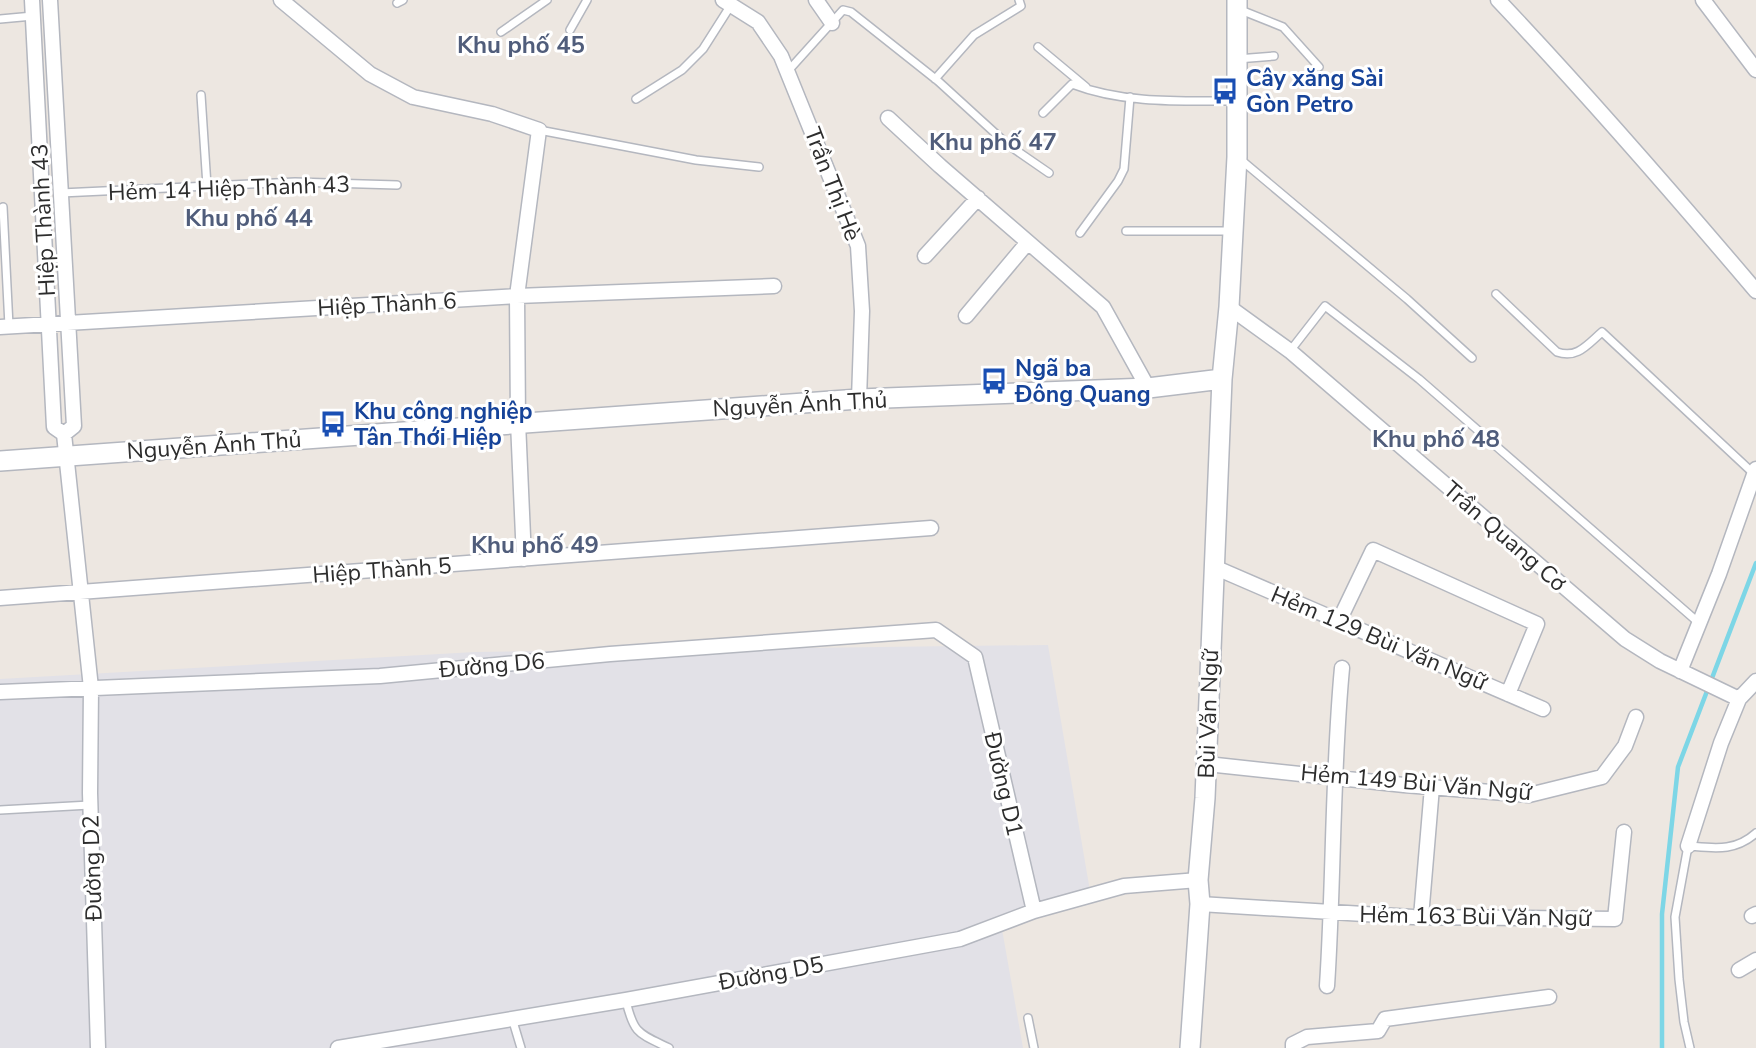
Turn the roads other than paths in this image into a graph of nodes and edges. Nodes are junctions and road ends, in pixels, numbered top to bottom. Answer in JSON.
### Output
{"nodes":[{"id":1,"x":32,"y":0,"type":"edge"},
{"id":2,"x":50,"y":0,"type":"edge"},
{"id":3,"x":60,"y":0,"type":"edge"},
{"id":4,"x":281,"y":0,"type":"edge"},
{"id":5,"x":547,"y":0,"type":"edge"},
{"id":6,"x":587,"y":0,"type":"edge"},
{"id":7,"x":816,"y":0,"type":"edge"},
{"id":8,"x":1019,"y":0,"type":"edge"},
{"id":9,"x":1498,"y":0,"type":"edge"},
{"id":10,"x":1703,"y":0,"type":"edge"},
{"id":11,"x":727,"y":3,"type":"edge"},
{"id":12,"x":1237,"y":5,"type":"edge"},
{"id":13,"x":33,"y":16,"type":"junction"},
{"id":14,"x":0,"y":19,"type":"edge"},
{"id":15,"x":832,"y":23,"type":"junction"},
{"id":16,"x":570,"y":30,"type":"dead end"},
{"id":17,"x":501,"y":33,"type":"dead end"},
{"id":18,"x":1038,"y":47,"type":"dead end"},
{"id":19,"x":1274,"y":56,"type":"dead end"},
{"id":20,"x":1237,"y":59,"type":"junction"},
{"id":21,"x":1319,"y":67,"type":"dead end"},
{"id":22,"x":1756,"y":70,"type":"edge"},
{"id":23,"x":788,"y":71,"type":"junction"},
{"id":24,"x":935,"y":79,"type":"junction"},
{"id":25,"x":1092,"y":92,"type":"junction"},
{"id":26,"x":201,"y":95,"type":"dead end"},
{"id":27,"x":1130,"y":97,"type":"junction"},
{"id":28,"x":636,"y":99,"type":"dead end"},
{"id":29,"x":1236,"y":101,"type":"junction"},
{"id":30,"x":1043,"y":113,"type":"dead end"},
{"id":31,"x":888,"y":118,"type":"dead end"},
{"id":32,"x":539,"y":130,"type":"junction"},
{"id":33,"x":1237,"y":156,"type":"junction"},
{"id":34,"x":760,"y":167,"type":"dead end"},
{"id":35,"x":1049,"y":173,"type":"dead end"},
{"id":36,"x":397,"y":185,"type":"dead end"},
{"id":37,"x":207,"y":186,"type":"junction"},
{"id":38,"x":60,"y":193,"type":"junction"},
{"id":39,"x":978,"y":198,"type":"junction"},
{"id":40,"x":2,"y":207,"type":"dead end"},
{"id":41,"x":1233,"y":230,"type":"junction"},
{"id":42,"x":1126,"y":232,"type":"dead end"},
{"id":43,"x":1080,"y":233,"type":"dead end"},
{"id":44,"x":1028,"y":242,"type":"junction"},
{"id":45,"x":925,"y":256,"type":"dead end"},
{"id":46,"x":774,"y":286,"type":"dead end"},
{"id":47,"x":1756,"y":291,"type":"edge"},
{"id":48,"x":1496,"y":294,"type":"dead end"},
{"id":49,"x":517,"y":296,"type":"junction"},
{"id":50,"x":1229,"y":307,"type":"junction"},
{"id":51,"x":966,"y":316,"type":"dead end"},
{"id":52,"x":68,"y":322,"type":"junction"},
{"id":53,"x":48,"y":323,"type":"junction"},
{"id":54,"x":4,"y":326,"type":"edge"},
{"id":55,"x":1290,"y":351,"type":"junction"},
{"id":56,"x":1472,"y":358,"type":"dead end"},
{"id":57,"x":1222,"y":379,"type":"junction"},
{"id":58,"x":1148,"y":388,"type":"junction"},
{"id":59,"x":859,"y":399,"type":"junction"},
{"id":60,"x":518,"y":422,"type":"junction"},
{"id":61,"x":64,"y":434,"type":"junction"},
{"id":62,"x":66,"y":456,"type":"junction"},
{"id":63,"x":0,"y":460,"type":"edge"},
{"id":64,"x":1755,"y":471,"type":"edge"},
{"id":65,"x":930,"y":528,"type":"dead end"},
{"id":66,"x":524,"y":559,"type":"junction"},
{"id":67,"x":1214,"y":567,"type":"junction"},
{"id":68,"x":80,"y":593,"type":"junction"},
{"id":69,"x":0,"y":598,"type":"edge"},
{"id":70,"x":1339,"y":621,"type":"junction"},
{"id":71,"x":1699,"y":624,"type":"junction"},
{"id":72,"x":975,"y":657,"type":"joint"},
{"id":73,"x":1342,"y":668,"type":"dead end"},
{"id":74,"x":1684,"y":673,"type":"junction"},
{"id":75,"x":1756,"y":681,"type":"edge"},
{"id":76,"x":91,"y":688,"type":"junction"},
{"id":77,"x":0,"y":692,"type":"edge"},
{"id":78,"x":1508,"y":694,"type":"junction"},
{"id":79,"x":1735,"y":697,"type":"junction"},
{"id":80,"x":1543,"y":709,"type":"dead end"},
{"id":81,"x":1636,"y":717,"type":"dead end"},
{"id":82,"x":1206,"y":764,"type":"junction"},
{"id":83,"x":1334,"y":777,"type":"junction"},
{"id":84,"x":1432,"y":787,"type":"junction"},
{"id":85,"x":90,"y":805,"type":"junction"},
{"id":86,"x":0,"y":810,"type":"edge"},
{"id":87,"x":1624,"y":832,"type":"dead end"},
{"id":88,"x":1756,"y":833,"type":"edge"},
{"id":89,"x":1688,"y":846,"type":"junction"},
{"id":90,"x":1198,"y":880,"type":"junction"},
{"id":91,"x":1200,"y":904,"type":"junction"},
{"id":92,"x":1034,"y":911,"type":"junction"},
{"id":93,"x":1331,"y":912,"type":"junction"},
{"id":94,"x":1421,"y":917,"type":"junction"},
{"id":95,"x":1756,"y":960,"type":"edge"},
{"id":96,"x":1738,"y":970,"type":"dead end"},
{"id":97,"x":1327,"y":986,"type":"dead end"},
{"id":98,"x":1549,"y":997,"type":"dead end"},
{"id":99,"x":626,"y":1000,"type":"junction"},
{"id":100,"x":512,"y":1017,"type":"junction"},
{"id":101,"x":1028,"y":1018,"type":"dead end"},
{"id":102,"x":389,"y":1044,"type":"edge"},
{"id":103,"x":98,"y":1048,"type":"edge"},
{"id":104,"x":338,"y":1048,"type":"edge"},
{"id":105,"x":521,"y":1048,"type":"edge"},
{"id":106,"x":668,"y":1048,"type":"edge"},
{"id":107,"x":1034,"y":1048,"type":"edge"},
{"id":108,"x":1190,"y":1048,"type":"edge"},
{"id":109,"x":1293,"y":1048,"type":"edge"},
{"id":110,"x":1690,"y":1048,"type":"edge"}],
"edges":[{"from":1,"to":13,"type":"street","name":"Hiệp Thành 43"},
{"from":2,"to":3,"type":"lane"},
{"from":2,"to":38,"type":"street","name":"Hiệp Thành 43"},
{"from":4,"to":32,"type":"street"},
{"from":5,"to":17,"type":"lane"},
{"from":6,"to":16,"type":"lane"},
{"from":7,"to":15,"type":"street"},
{"from":8,"to":24,"type":"lane"},
{"from":9,"to":47,"type":"street"},
{"from":10,"to":22,"type":"street"},
{"from":11,"to":23,"type":"street","name":"Trần Thị Hè"},
{"from":11,"to":28,"type":"lane"},
{"from":12,"to":20,"type":"main road"},
{"from":12,"to":21,"type":"lane"},
{"from":13,"to":14,"type":"lane"},
{"from":13,"to":53,"type":"street","name":"Hiệp Thành 43"},
{"from":15,"to":23,"type":"lane"},
{"from":15,"to":24,"type":"lane"},
{"from":18,"to":25,"type":"lane"},
{"from":19,"to":20,"type":"lane"},
{"from":20,"to":29,"type":"main road"},
{"from":23,"to":59,"type":"street","name":"Trần Thị Hè"},
{"from":24,"to":35,"type":"lane"},
{"from":25,"to":27,"type":"lane"},
{"from":25,"to":30,"type":"lane"},
{"from":26,"to":37,"type":"lane"},
{"from":27,"to":29,"type":"lane"},
{"from":27,"to":43,"type":"lane"},
{"from":29,"to":33,"type":"main road"},
{"from":31,"to":39,"type":"street"},
{"from":32,"to":34,"type":"lane"},
{"from":32,"to":49,"type":"street"},
{"from":33,"to":41,"type":"main road"},
{"from":33,"to":56,"type":"lane"},
{"from":36,"to":37,"type":"lane","name":"Hẻm 14 Hiệp Thành 43"},
{"from":37,"to":38,"type":"lane","name":"Hẻm 14 Hiệp Thành 43"},
{"from":38,"to":52,"type":"street","name":"Hiệp Thành 43"},
{"from":39,"to":44,"type":"street"},
{"from":39,"to":45,"type":"street"},
{"from":40,"to":54,"type":"lane"},
{"from":41,"to":42,"type":"lane"},
{"from":41,"to":50,"type":"main road"},
{"from":44,"to":51,"type":"street"},
{"from":44,"to":58,"type":"street"},
{"from":46,"to":49,"type":"street","name":"Hiệp Thành 6"},
{"from":48,"to":64,"type":"lane"},
{"from":49,"to":52,"type":"street","name":"Hiệp Thành 6"},
{"from":49,"to":60,"type":"street"},
{"from":50,"to":55,"type":"street","name":"Trần Quang Cơ"},
{"from":50,"to":57,"type":"main road"},
{"from":52,"to":53,"type":"street","name":"Hiệp Thành 6"},
{"from":52,"to":61,"type":"street","name":"Hiệp Thành 43"},
{"from":53,"to":54,"type":"street","name":"Hiệp Thành 6"},
{"from":53,"to":61,"type":"street","name":"Hiệp Thành 43"},
{"from":55,"to":71,"type":"lane"},
{"from":55,"to":74,"type":"street","name":"Trần Quang Cơ"},
{"from":57,"to":58,"type":"main road","name":"Nguyễn Ảnh Thủ"},
{"from":57,"to":67,"type":"main road","name":"Bùi Văn Ngữ"},
{"from":58,"to":59,"type":"main road","name":"Nguyễn Ảnh Thủ"},
{"from":59,"to":60,"type":"main road","name":"Nguyễn Ảnh Thủ"},
{"from":60,"to":62,"type":"main road","name":"Nguyễn Ảnh Thủ"},
{"from":60,"to":66,"type":"street"},
{"from":61,"to":62,"type":"street","name":"Hiệp Thành 43"},
{"from":62,"to":63,"type":"main road","name":"Nguyễn Ảnh Thủ"},
{"from":62,"to":68,"type":"street","name":"Hiệp Thành 43"},
{"from":64,"to":71,"type":"street"},
{"from":65,"to":66,"type":"street","name":"Hiệp Thành 5"},
{"from":66,"to":68,"type":"street","name":"Hiệp Thành 5"},
{"from":67,"to":70,"type":"street","name":"Hẻm 129 Bùi Văn Ngữ"},
{"from":67,"to":82,"type":"main road","name":"Bùi Văn Ngữ"},
{"from":68,"to":69,"type":"street","name":"Hiệp Thành 5"},
{"from":68,"to":76,"type":"street","name":"Hiệp Thành 43"},
{"from":70,"to":78,"type":"street","name":"Hẻm 129 Bùi Văn Ngữ"},
{"from":70,"to":78,"type":"street"},
{"from":71,"to":74,"type":"street"},
{"from":72,"to":76,"type":"street","name":"Đường D6"},
{"from":72,"to":92,"type":"street","name":"Đường D1"},
{"from":73,"to":83,"type":"street"},
{"from":74,"to":79,"type":"street","name":"Trần Quang Cơ"},
{"from":75,"to":79,"type":"street"},
{"from":76,"to":77,"type":"street","name":"Đường D6"},
{"from":76,"to":85,"type":"street","name":"Đường D2"},
{"from":78,"to":80,"type":"street","name":"Hẻm 129 Bùi Văn Ngữ"},
{"from":79,"to":89,"type":"street"},
{"from":81,"to":84,"type":"street","name":"Hẻm 149 Bùi Văn Ngữ"},
{"from":82,"to":83,"type":"street","name":"Hẻm 149 Bùi Văn Ngữ"},
{"from":82,"to":90,"type":"main road","name":"Bùi Văn Ngữ"},
{"from":83,"to":84,"type":"street","name":"Hẻm 149 Bùi Văn Ngữ"},
{"from":83,"to":93,"type":"street"},
{"from":84,"to":94,"type":"street"},
{"from":85,"to":86,"type":"lane"},
{"from":85,"to":103,"type":"street","name":"Đường D2"},
{"from":87,"to":94,"type":"street","name":"Hẻm 163 Bùi Văn Ngữ"},
{"from":88,"to":89,"type":"lane"},
{"from":89,"to":110,"type":"lane"},
{"from":90,"to":91,"type":"main road","name":"Bùi Văn Ngữ"},
{"from":90,"to":92,"type":"street","name":"Đường D5"},
{"from":91,"to":93,"type":"street","name":"Hẻm 163 Bùi Văn Ngữ"},
{"from":91,"to":108,"type":"main road","name":"Bùi Văn Ngữ"},
{"from":92,"to":99,"type":"street","name":"Đường D5"},
{"from":93,"to":94,"type":"street","name":"Hẻm 163 Bùi Văn Ngữ"},
{"from":93,"to":97,"type":"street","name":"Hẻm 163 Bùi Văn Ngữ"},
{"from":95,"to":96,"type":"street"},
{"from":98,"to":109,"type":"street"},
{"from":99,"to":100,"type":"street","name":"Đường D5"},
{"from":99,"to":106,"type":"lane"},
{"from":100,"to":102,"type":"street","name":"Đường D5"},
{"from":100,"to":105,"type":"lane"},
{"from":101,"to":107,"type":"lane"},
{"from":102,"to":104,"type":"street","name":"Đường D5"}]}
